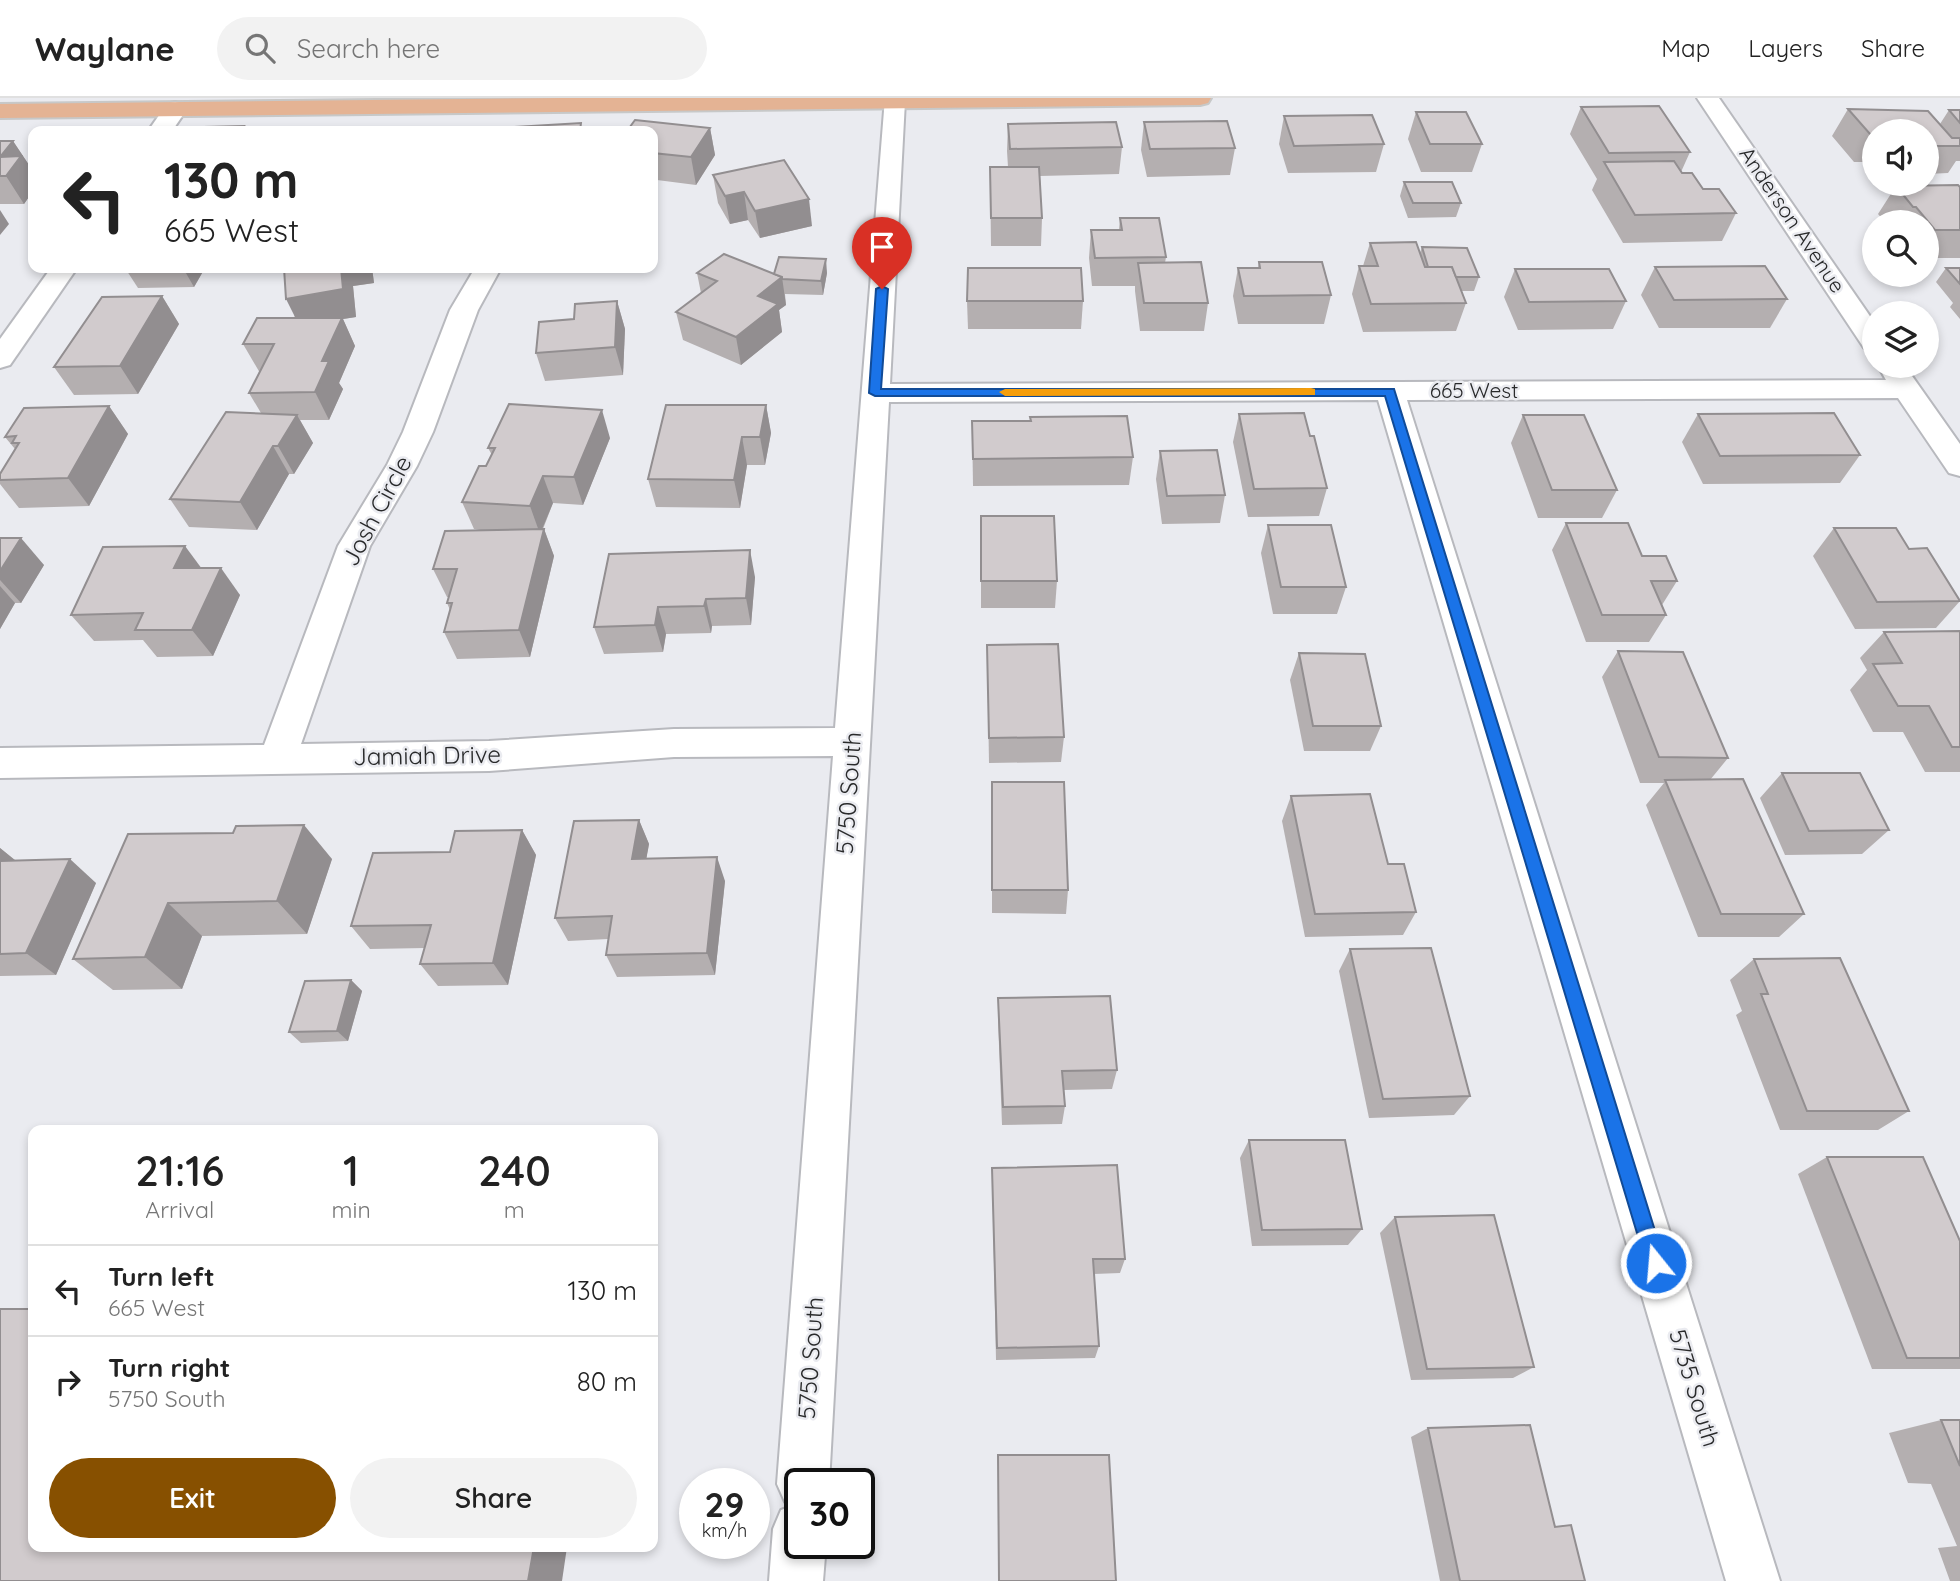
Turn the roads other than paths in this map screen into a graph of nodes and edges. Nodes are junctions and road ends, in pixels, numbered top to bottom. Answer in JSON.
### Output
{"nodes":[{"id":1,"x":1200,"y":98,"type":"edge"},
{"id":2,"x":1708,"y":98,"type":"edge"},
{"id":3,"x":840,"y":100,"type":"edge"},
{"id":4,"x":894,"y":101,"type":"junction"},
{"id":5,"x":229,"y":103,"type":"edge"},
{"id":6,"x":175,"y":109,"type":"junction"},
{"id":7,"x":0,"y":111,"type":"edge"},
{"id":8,"x":163,"y":126,"type":"edge"},
{"id":9,"x":60,"y":273,"type":"edge"},
{"id":10,"x":485,"y":273,"type":"edge"},
{"id":11,"x":1862,"y":324,"type":"edge"},
{"id":12,"x":0,"y":359,"type":"edge"},
{"id":13,"x":1864,"y":378,"type":"edge"},
{"id":14,"x":1899,"y":378,"type":"edge"},
{"id":15,"x":1390,"y":392,"type":"junction"},
{"id":16,"x":875,"y":393,"type":"junction"},
{"id":17,"x":1955,"y":452,"type":"edge"},
{"id":18,"x":853,"y":741,"type":"junction"},
{"id":19,"x":277,"y":760,"type":"junction"},
{"id":20,"x":0,"y":763,"type":"edge"},
{"id":21,"x":804,"y":1468,"type":"edge"},
{"id":22,"x":798,"y":1559,"type":"edge"},
{"id":23,"x":796,"y":1581,"type":"edge"},
{"id":24,"x":1753,"y":1581,"type":"edge"}],
"edges":[{"from":1,"to":4,"type":"main road"},
{"from":2,"to":11,"type":"street","name":"Anderson Avenue"},
{"from":3,"to":4,"type":"main road"},
{"from":3,"to":5,"type":"main road"},
{"from":4,"to":16,"type":"street","name":"5750 South"},
{"from":5,"to":6,"type":"main road"},
{"from":6,"to":7,"type":"main road"},
{"from":6,"to":8,"type":"street"},
{"from":9,"to":12,"type":"street"},
{"from":10,"to":19,"type":"street","name":"Josh Circle"},
{"from":13,"to":15,"type":"street","name":"665 West"},
{"from":14,"to":17,"type":"street"},
{"from":15,"to":16,"type":"street","name":"665 West"},
{"from":15,"to":24,"type":"street","name":"5735 South"},
{"from":16,"to":18,"type":"street","name":"5750 South"},
{"from":18,"to":19,"type":"street","name":"Jamiah Drive"},
{"from":18,"to":21,"type":"street","name":"5750 South"},
{"from":19,"to":20,"type":"street","name":"Jamiah Drive"},
{"from":22,"to":23,"type":"street"}]}
